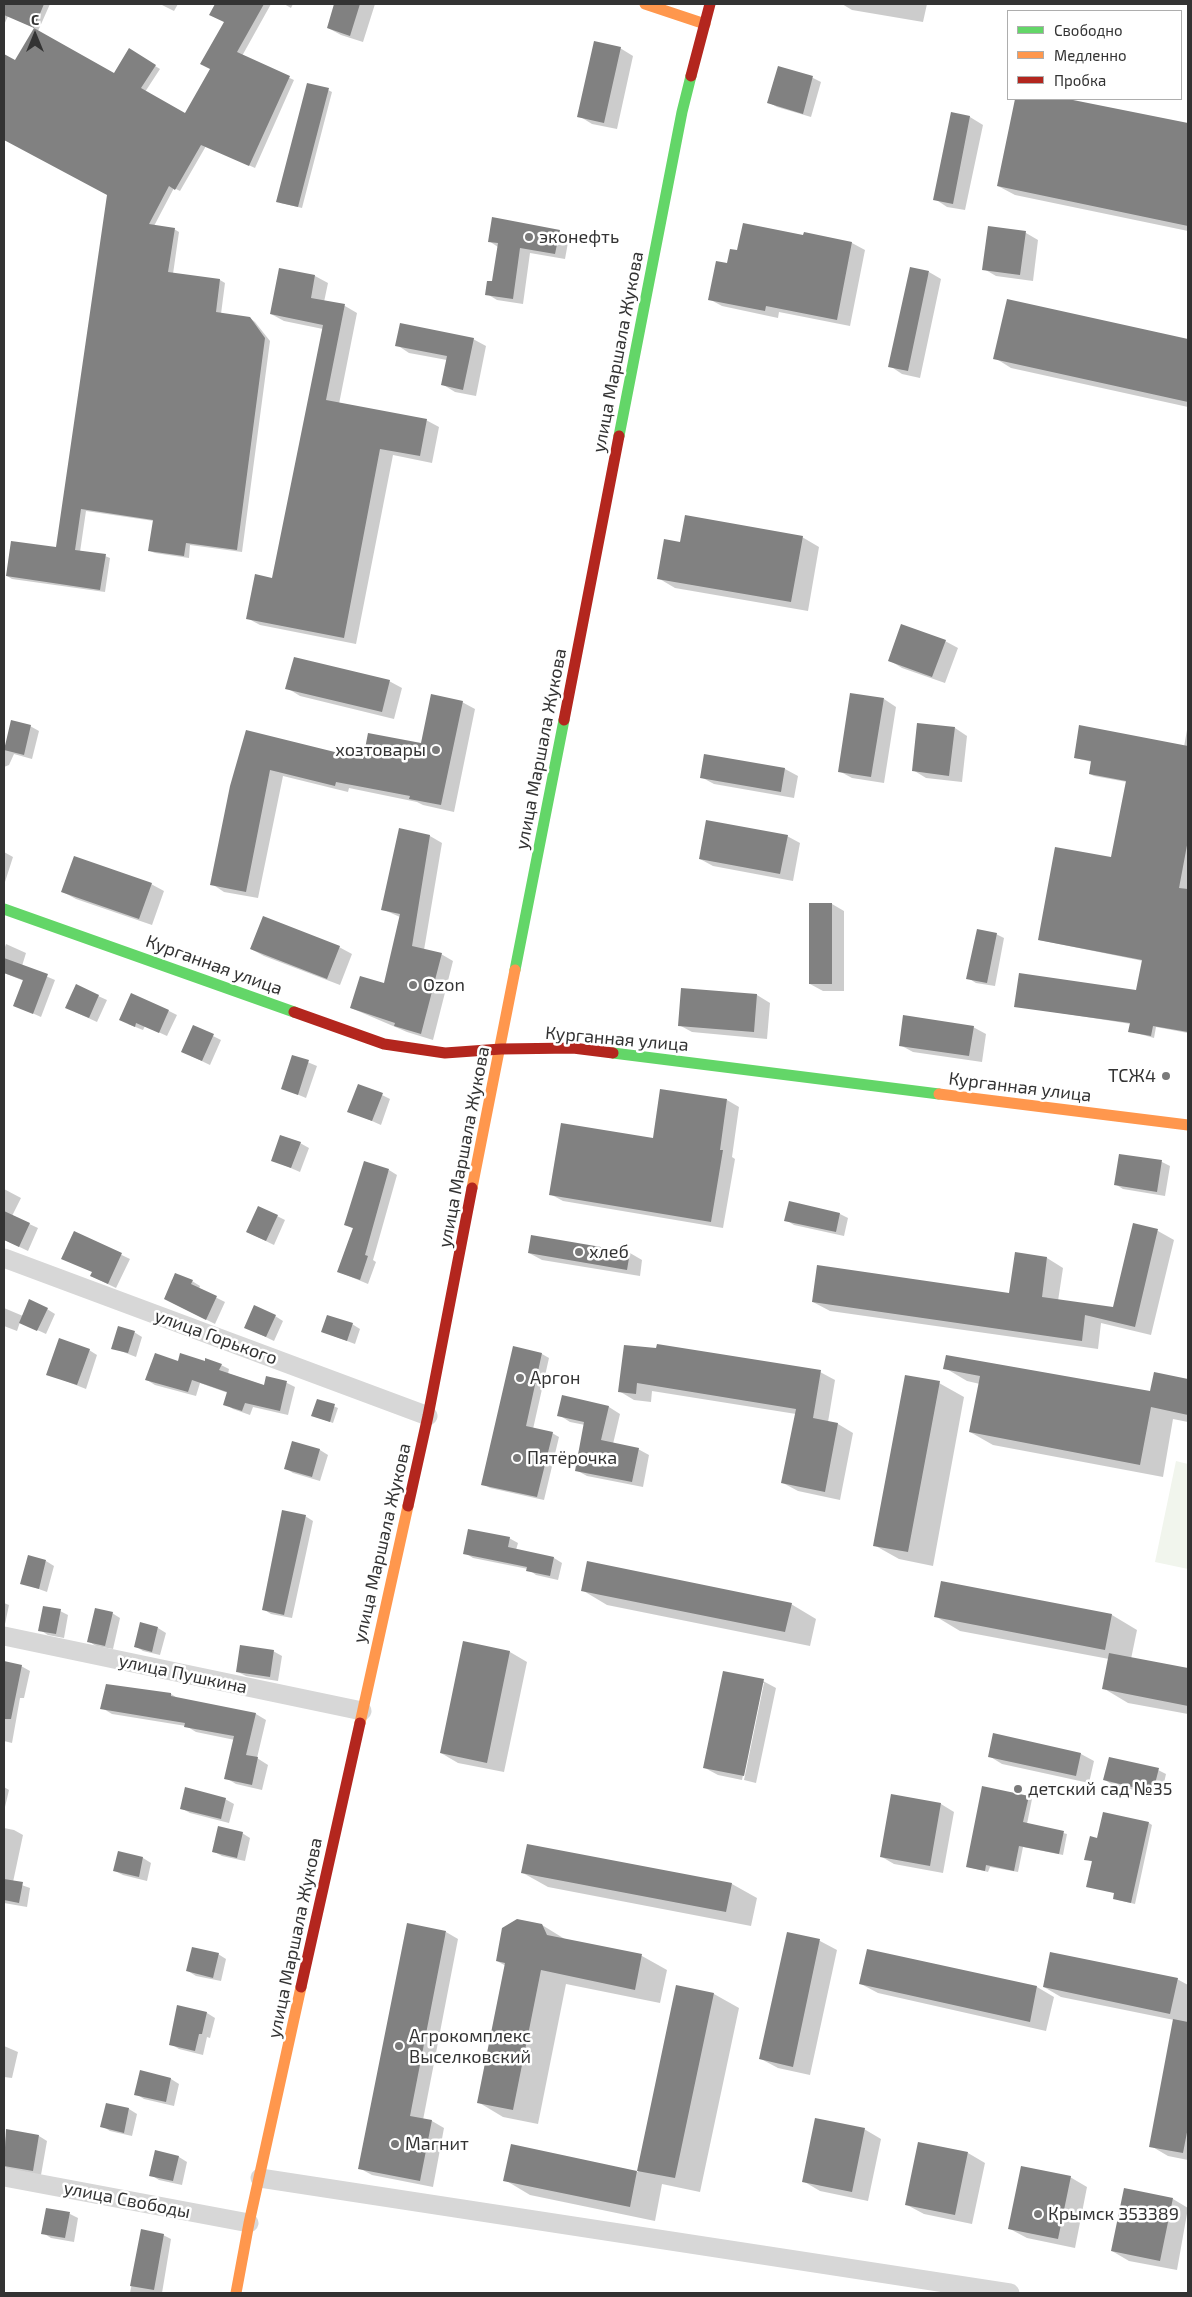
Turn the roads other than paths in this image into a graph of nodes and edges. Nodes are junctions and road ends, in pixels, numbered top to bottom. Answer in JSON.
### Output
{"nodes":[{"id":1,"x":645,"y":4,"type":"edge"},
{"id":2,"x":710,"y":4,"type":"edge"},
{"id":3,"x":705,"y":24,"type":"junction"},
{"id":4,"x":4,"y":909,"type":"edge"},
{"id":5,"x":501,"y":1049,"type":"junction"},
{"id":6,"x":1188,"y":1125,"type":"edge"},
{"id":7,"x":4,"y":1258,"type":"edge"},
{"id":8,"x":428,"y":1416,"type":"junction"},
{"id":9,"x":4,"y":1636,"type":"edge"},
{"id":10,"x":362,"y":1711,"type":"junction"},
{"id":11,"x":4,"y":2177,"type":"edge"},
{"id":12,"x":260,"y":2178,"type":"junction"},
{"id":13,"x":250,"y":2222,"type":"junction"},
{"id":14,"x":236,"y":2293,"type":"edge"},
{"id":15,"x":1010,"y":2293,"type":"edge"}],
"edges":[{"from":1,"to":3,"type":"main road"},
{"from":2,"to":3,"type":"main road","name":"улица Маршала Жукова"},
{"from":3,"to":5,"type":"main road","name":"улица Маршала Жукова"},
{"from":4,"to":5,"type":"main road","name":"Курганная улица"},
{"from":5,"to":6,"type":"main road","name":"Курганная улица"},
{"from":5,"to":8,"type":"main road","name":"улица Маршала Жукова"},
{"from":7,"to":8,"type":"street","name":"улица Горького"},
{"from":8,"to":10,"type":"main road","name":"улица Маршала Жукова"},
{"from":9,"to":10,"type":"street","name":"улица Пушкина"},
{"from":10,"to":12,"type":"main road","name":"улица Маршала Жукова"},
{"from":11,"to":13,"type":"street","name":"улица Свободы"},
{"from":12,"to":13,"type":"main road","name":"улица Маршала Жукова"},
{"from":12,"to":15,"type":"street"},
{"from":13,"to":14,"type":"main road","name":"улица Маршала Жукова"}]}
